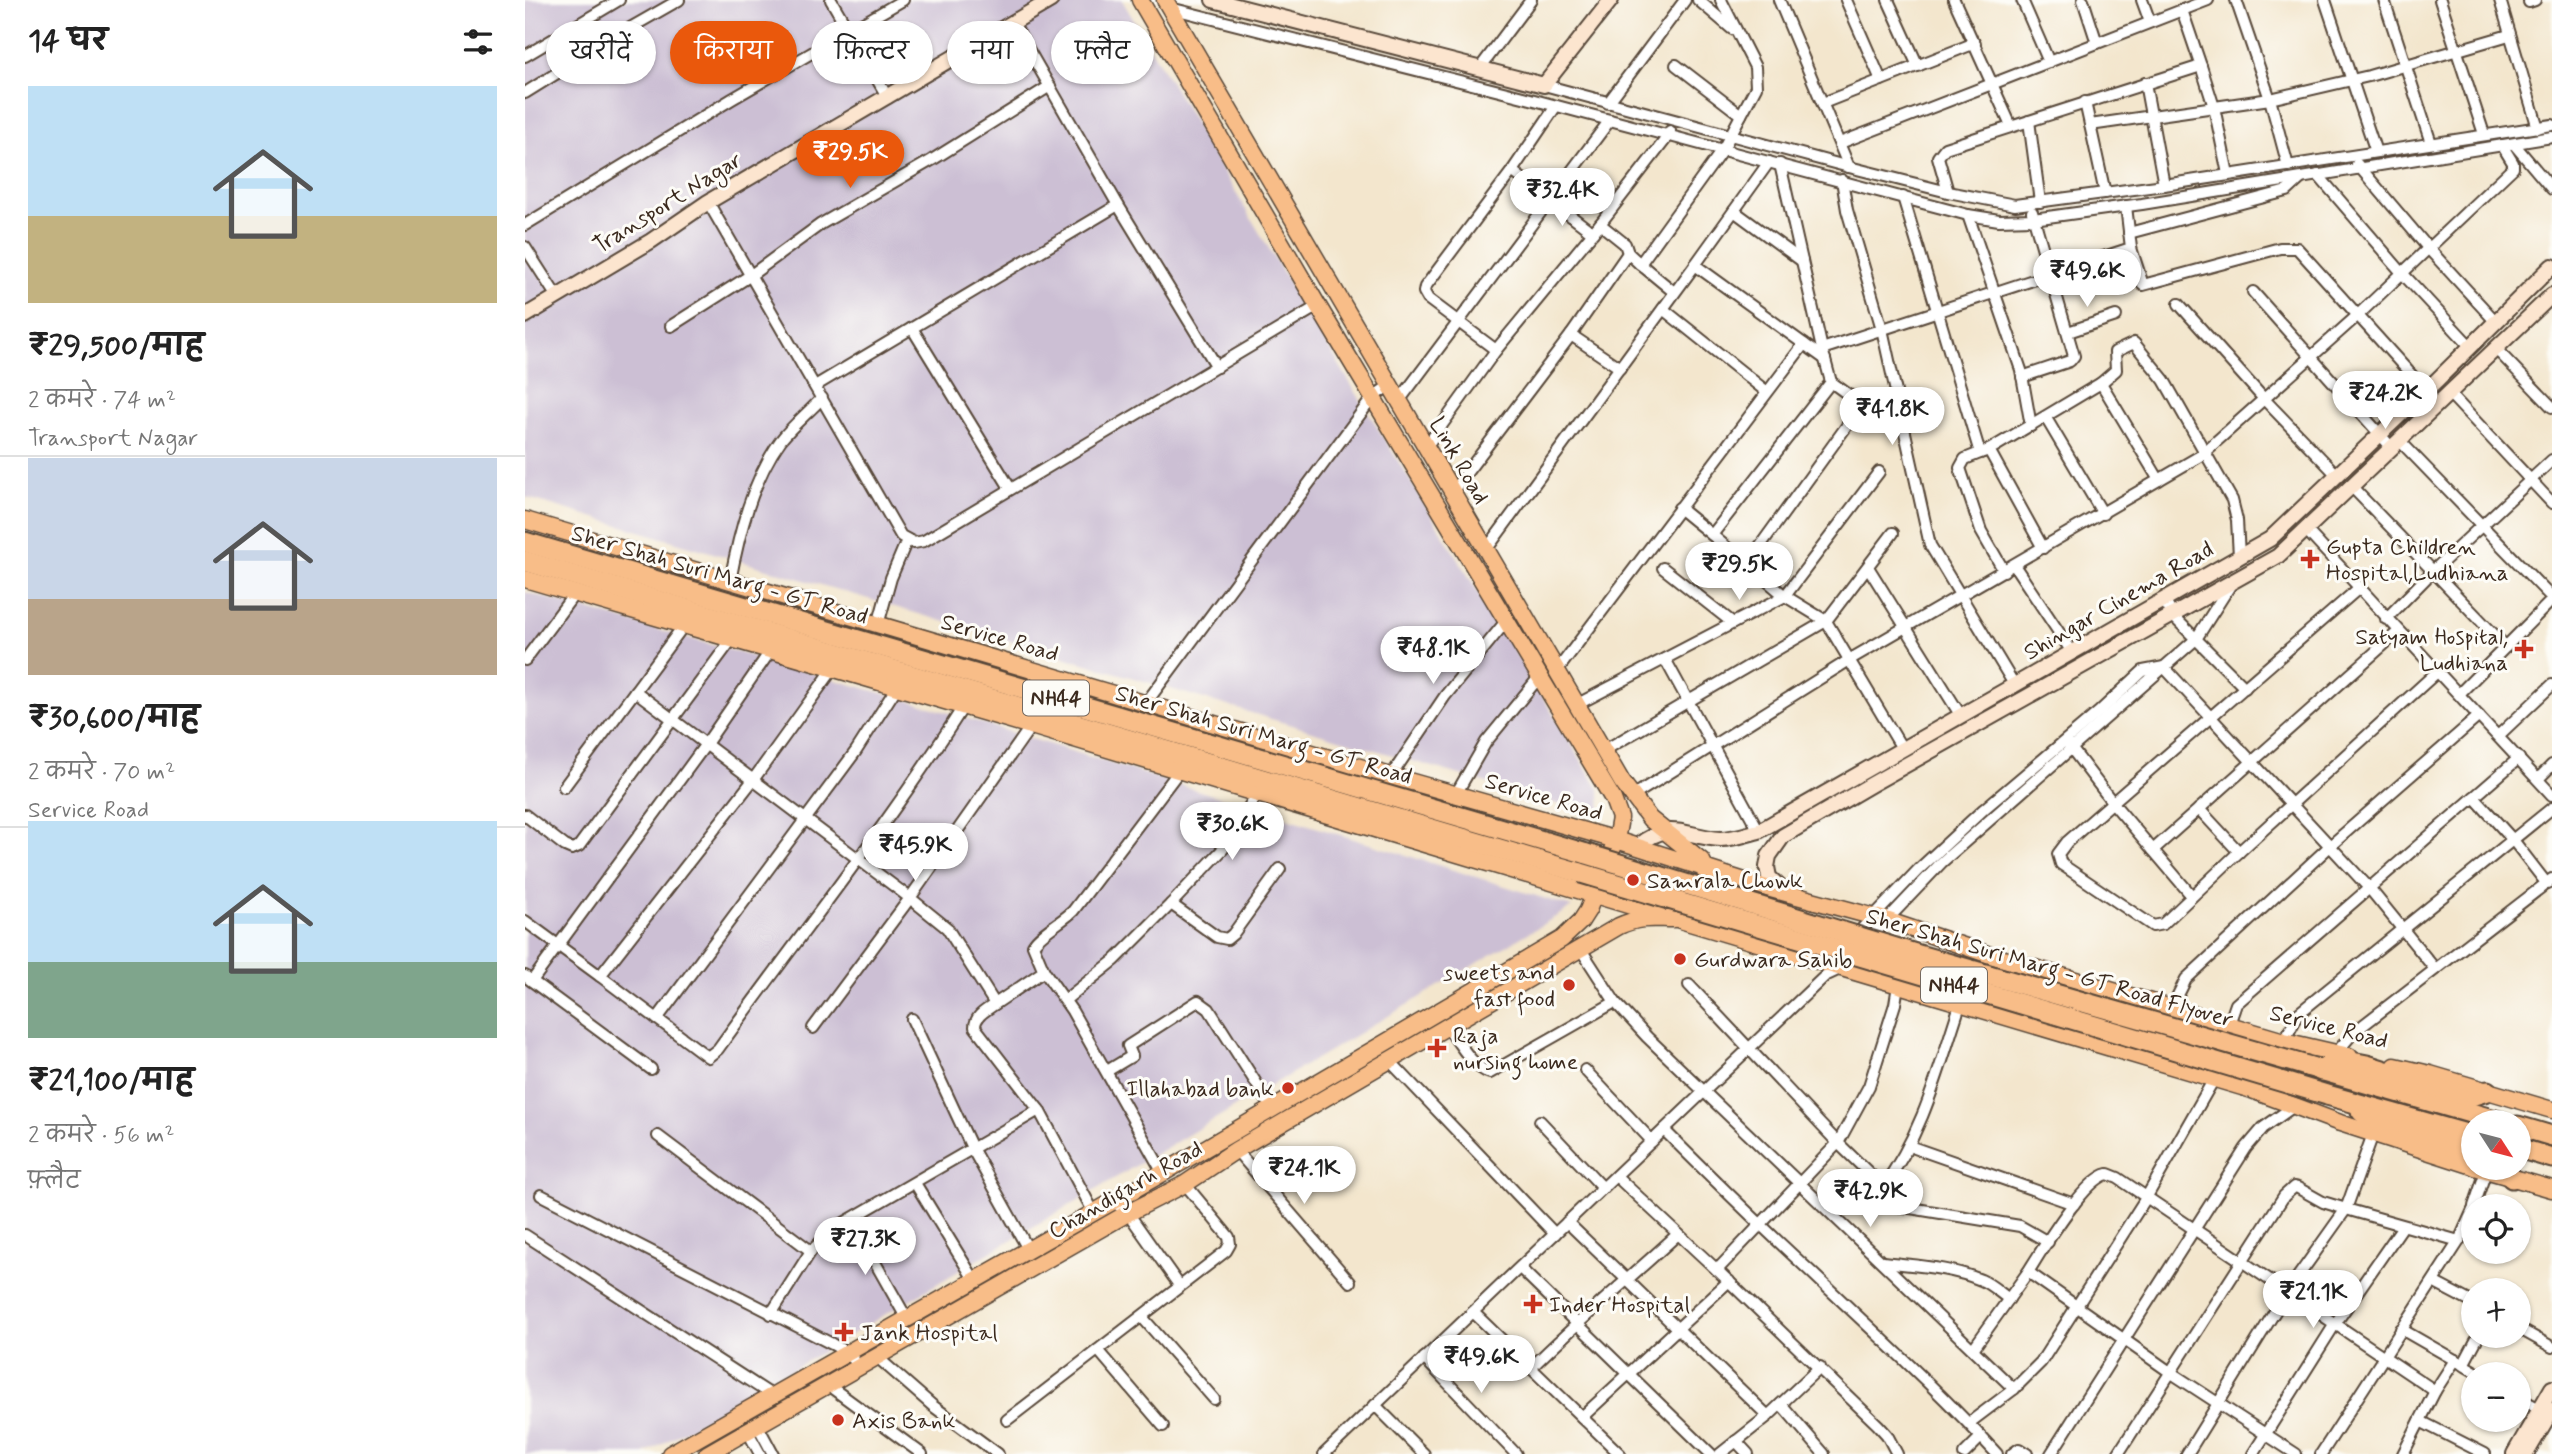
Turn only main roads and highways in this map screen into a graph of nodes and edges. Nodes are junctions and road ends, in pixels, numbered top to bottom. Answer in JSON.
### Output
{"nodes":[{"id":1,"x":1140,"y":0,"type":"edge"},
{"id":2,"x":1167,"y":4,"type":"edge"},
{"id":3,"x":525,"y":520,"type":"edge"},
{"id":4,"x":525,"y":542,"type":"edge"},
{"id":5,"x":525,"y":561,"type":"edge"},
{"id":6,"x":525,"y":579,"type":"edge"},
{"id":7,"x":1548,"y":674,"type":"junction"},
{"id":8,"x":1616,"y":840,"type":"junction"},
{"id":9,"x":1587,"y":854,"type":"joint"},
{"id":10,"x":1706,"y":870,"type":"junction"},
{"id":11,"x":1581,"y":873,"type":"joint"},
{"id":12,"x":1594,"y":895,"type":"junction"},
{"id":13,"x":1678,"y":920,"type":"junction"},
{"id":14,"x":2321,"y":1071,"type":"junction"},
{"id":15,"x":2487,"y":1091,"type":"junction"},
{"id":16,"x":2357,"y":1104,"type":"junction"},
{"id":17,"x":2461,"y":1110,"type":"edge"},
{"id":18,"x":2552,"y":1110,"type":"edge"},
{"id":19,"x":2531,"y":1130,"type":"edge"},
{"id":20,"x":2461,"y":1133,"type":"edge"},
{"id":21,"x":2552,"y":1136,"type":"edge"},
{"id":22,"x":2461,"y":1149,"type":"edge"},
{"id":23,"x":2531,"y":1152,"type":"edge"},
{"id":24,"x":2552,"y":1158,"type":"edge"},
{"id":25,"x":2461,"y":1161,"type":"edge"},
{"id":26,"x":2522,"y":1180,"type":"edge"},
{"id":27,"x":2552,"y":1189,"type":"edge"},
{"id":28,"x":670,"y":1454,"type":"edge"},
{"id":29,"x":707,"y":1454,"type":"edge"}],
"edges":[{"from":1,"to":7,"type":"main road","name":"Link Road"},
{"from":2,"to":7,"type":"main road","name":"Link Road"},
{"from":3,"to":8,"type":"main road","name":"Service Road"},
{"from":4,"to":9,"type":"highway","name":"Sher Shah Suri Marg - GT Road","number":"NH44"},
{"from":5,"to":11,"type":"highway","name":"Sher Shah Suri Marg - GT Road","number":"NH44"},
{"from":6,"to":12,"type":"main road"},
{"from":7,"to":8,"type":"main road","name":"Link Road"},
{"from":7,"to":10,"type":"main road","name":"Link Road"},
{"from":8,"to":10,"type":"main road","name":"Service Road"},
{"from":8,"to":12,"type":"main road","name":"Link Road"},
{"from":9,"to":14,"type":"highway","name":"Sher Shah Suri Marg - GT Road Flyover","number":"NH44","bridge":true},
{"from":10,"to":13,"type":"main road"},
{"from":10,"to":15,"type":"main road","name":"Service Road"},
{"from":11,"to":16,"type":"highway","name":"Sher Shah Suri Marg - GT Road Flyover","number":"NH44","bridge":true},
{"from":12,"to":13,"type":"main road"},
{"from":12,"to":28,"type":"main road","name":"Chandigarh Road"},
{"from":13,"to":25,"type":"main road"},
{"from":13,"to":29,"type":"main road","name":"Chandigarh Road"},
{"from":14,"to":15,"type":"highway"},
{"from":14,"to":17,"type":"highway","name":"Sher Shah Suri Marg - GT Road Flyover","number":"NH44"},
{"from":15,"to":18,"type":"main road","name":"Service Road"},
{"from":16,"to":20,"type":"highway","name":"Sher Shah Suri Marg - GT Road Flyover","number":"NH44"},
{"from":16,"to":22,"type":"highway"},
{"from":19,"to":21,"type":"highway"},
{"from":23,"to":24,"type":"highway"},
{"from":26,"to":27,"type":"main road"}]}
